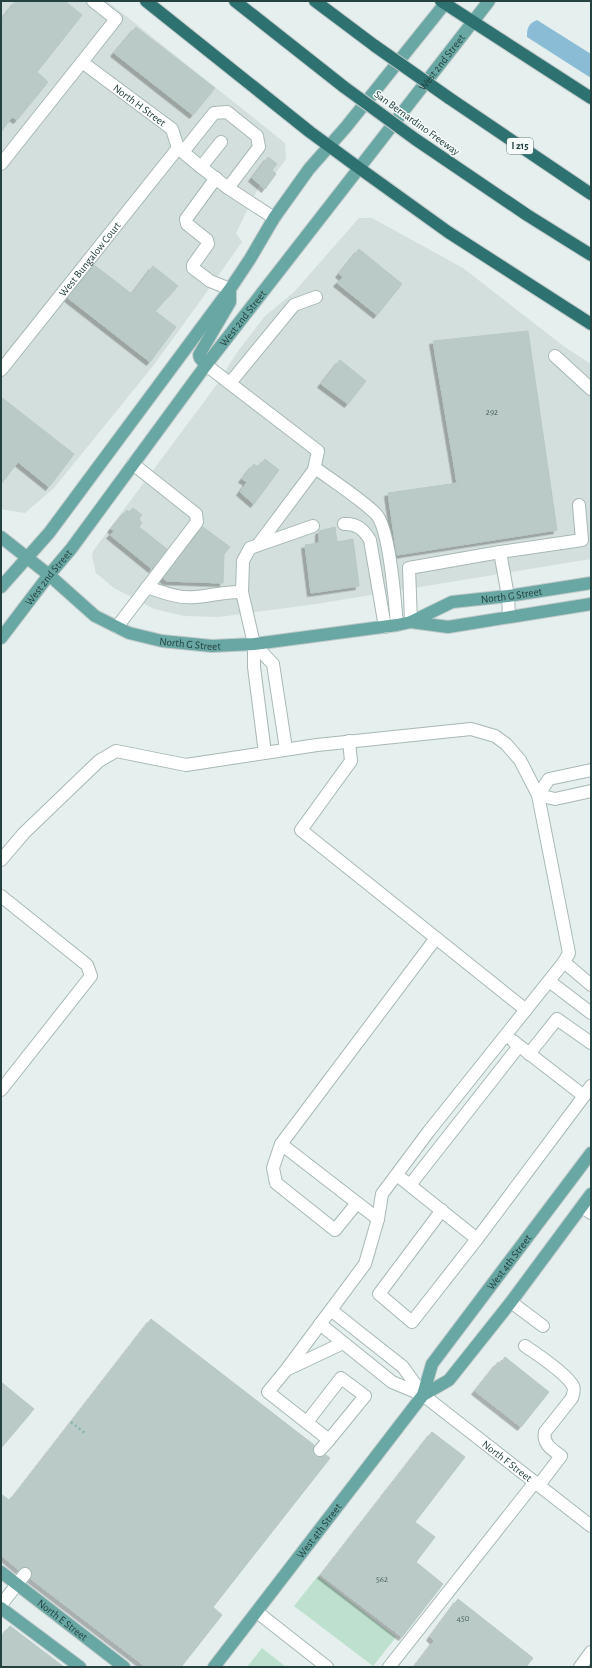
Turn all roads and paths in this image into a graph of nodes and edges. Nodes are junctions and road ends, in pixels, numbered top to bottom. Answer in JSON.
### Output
{"nodes":[{"id":1,"x":93,"y":1,"type":"edge"},
{"id":2,"x":146,"y":1,"type":"edge"},
{"id":3,"x":235,"y":1,"type":"edge"},
{"id":4,"x":315,"y":1,"type":"edge"},
{"id":5,"x":489,"y":1,"type":"edge"},
{"id":6,"x":444,"y":2,"type":"edge"},
{"id":7,"x":473,"y":22,"type":"junction"},
{"id":8,"x":82,"y":62,"type":"junction"},
{"id":9,"x":591,"y":98,"type":"edge"},
{"id":10,"x":221,"y":142,"type":"dead end"},
{"id":11,"x":329,"y":147,"type":"junction"},
{"id":12,"x":180,"y":150,"type":"junction"},
{"id":13,"x":1,"y":164,"type":"edge"},
{"id":14,"x":201,"y":167,"type":"junction"},
{"id":15,"x":359,"y":168,"type":"junction"},
{"id":16,"x":216,"y":178,"type":"junction"},
{"id":17,"x":228,"y":188,"type":"junction"},
{"id":18,"x":591,"y":194,"type":"edge"},
{"id":19,"x":274,"y":218,"type":"junction"},
{"id":20,"x":591,"y":255,"type":"edge"},
{"id":21,"x":230,"y":289,"type":"junction"},
{"id":22,"x":316,"y":297,"type":"dead end"},
{"id":23,"x":591,"y":324,"type":"edge"},
{"id":24,"x":556,"y":356,"type":"dead end"},
{"id":25,"x":206,"y":365,"type":"junction"},
{"id":26,"x":1,"y":370,"type":"edge"},
{"id":27,"x":230,"y":383,"type":"junction"},
{"id":28,"x":591,"y":389,"type":"edge"},
{"id":29,"x":133,"y":464,"type":"junction"},
{"id":30,"x":314,"y":470,"type":"junction"},
{"id":31,"x":579,"y":505,"type":"dead end"},
{"id":32,"x":344,"y":524,"type":"dead end"},
{"id":33,"x":313,"y":526,"type":"dead end"},
{"id":34,"x":1,"y":537,"type":"edge"},
{"id":35,"x":258,"y":545,"type":"junction"},
{"id":36,"x":500,"y":552,"type":"junction"},
{"id":37,"x":27,"y":558,"type":"junction"},
{"id":38,"x":49,"y":575,"type":"junction"},
{"id":39,"x":591,"y":582,"type":"edge"},
{"id":40,"x":1,"y":587,"type":"edge"},
{"id":41,"x":147,"y":587,"type":"junction"},
{"id":42,"x":242,"y":592,"type":"junction"},
{"id":43,"x":508,"y":596,"type":"junction"},
{"id":44,"x":591,"y":604,"type":"edge"},
{"id":45,"x":509,"y":616,"type":"junction"},
{"id":46,"x":411,"y":622,"type":"junction"},
{"id":47,"x":391,"y":626,"type":"junction"},
{"id":48,"x":116,"y":627,"type":"junction"},
{"id":49,"x":1,"y":638,"type":"edge"},
{"id":50,"x":254,"y":644,"type":"junction"},
{"id":51,"x":349,"y":741,"type":"junction"},
{"id":52,"x":286,"y":749,"type":"junction"},
{"id":53,"x":265,"y":753,"type":"junction"},
{"id":54,"x":591,"y":770,"type":"edge"},
{"id":55,"x":591,"y":791,"type":"edge"},
{"id":56,"x":538,"y":795,"type":"junction"},
{"id":57,"x":1,"y":860,"type":"edge"},
{"id":58,"x":1,"y":896,"type":"edge"},
{"id":59,"x":436,"y":938,"type":"junction"},
{"id":60,"x":564,"y":962,"type":"junction"},
{"id":61,"x":549,"y":982,"type":"junction"},
{"id":62,"x":591,"y":984,"type":"edge"},
{"id":63,"x":526,"y":1010,"type":"junction"},
{"id":64,"x":591,"y":1013,"type":"edge"},
{"id":65,"x":506,"y":1036,"type":"junction"},
{"id":66,"x":591,"y":1043,"type":"edge"},
{"id":67,"x":519,"y":1046,"type":"junction"},
{"id":68,"x":530,"y":1054,"type":"junction"},
{"id":69,"x":1,"y":1090,"type":"edge"},
{"id":70,"x":587,"y":1091,"type":"edge"},
{"id":71,"x":438,"y":1120,"type":"junction"},
{"id":72,"x":453,"y":1130,"type":"junction"},
{"id":73,"x":280,"y":1144,"type":"junction"},
{"id":74,"x":591,"y":1153,"type":"edge"},
{"id":75,"x":397,"y":1175,"type":"junction"},
{"id":76,"x":410,"y":1185,"type":"junction"},
{"id":77,"x":591,"y":1194,"type":"edge"},
{"id":78,"x":357,"y":1203,"type":"junction"},
{"id":79,"x":442,"y":1210,"type":"junction"},
{"id":80,"x":586,"y":1210,"type":"edge"},
{"id":81,"x":378,"y":1219,"type":"junction"},
{"id":82,"x":478,"y":1239,"type":"junction"},
{"id":83,"x":511,"y":1302,"type":"junction"},
{"id":84,"x":332,"y":1310,"type":"junction"},
{"id":85,"x":320,"y":1324,"type":"junction"},
{"id":86,"x":543,"y":1326,"type":"dead end"},
{"id":87,"x":343,"y":1343,"type":"junction"},
{"id":88,"x":525,"y":1346,"type":"dead end"},
{"id":89,"x":286,"y":1370,"type":"junction"},
{"id":90,"x":423,"y":1395,"type":"junction"},
{"id":91,"x":71,"y":1422,"type":"dead end"},
{"id":92,"x":307,"y":1422,"type":"junction"},
{"id":93,"x":86,"y":1434,"type":"dead end"},
{"id":94,"x":329,"y":1440,"type":"junction"},
{"id":95,"x":320,"y":1450,"type":"dead end"},
{"id":96,"x":537,"y":1484,"type":"junction"},
{"id":97,"x":591,"y":1526,"type":"edge"},
{"id":98,"x":1,"y":1572,"type":"edge"},
{"id":99,"x":25,"y":1574,"type":"dead end"},
{"id":100,"x":17,"y":1584,"type":"junction"},
{"id":101,"x":1,"y":1607,"type":"edge"},
{"id":102,"x":257,"y":1612,"type":"junction"},
{"id":103,"x":591,"y":1652,"type":"edge"},
{"id":104,"x":80,"y":1667,"type":"edge"},
{"id":105,"x":124,"y":1667,"type":"edge"},
{"id":106,"x":214,"y":1667,"type":"edge"},
{"id":107,"x":327,"y":1667,"type":"edge"},
{"id":108,"x":390,"y":1667,"type":"edge"},
{"id":109,"x":580,"y":1667,"type":"edge"}],
"edges":[{"from":1,"to":8,"type":"street"},
{"from":2,"to":11,"type":"highway"},
{"from":3,"to":20,"type":"highway","name":"San Bernardino Freeway","bridge":true},
{"from":4,"to":18,"type":"highway","number":"I 215","bridge":true},
{"from":5,"to":7,"type":"main road","name":"West 2nd Street"},
{"from":6,"to":7,"type":"highway"},
{"from":6,"to":11,"type":"main road"},
{"from":7,"to":9,"type":"highway"},
{"from":7,"to":15,"type":"main road","name":"West 2nd Street"},
{"from":8,"to":12,"type":"street","name":"North H Street"},
{"from":8,"to":13,"type":"street"},
{"from":10,"to":14,"type":"street"},
{"from":11,"to":15,"type":"highway"},
{"from":11,"to":19,"type":"main road"},
{"from":12,"to":14,"type":"street"},
{"from":12,"to":17,"type":"street","name":"West Bungalow Court"},
{"from":12,"to":26,"type":"street","name":"West Bungalow Court"},
{"from":14,"to":16,"type":"street"},
{"from":15,"to":23,"type":"highway"},
{"from":15,"to":25,"type":"main road","name":"West 2nd Street"},
{"from":16,"to":17,"type":"street"},
{"from":16,"to":21,"type":"street"},
{"from":17,"to":19,"type":"street"},
{"from":19,"to":21,"type":"main road"},
{"from":21,"to":25,"type":"main road"},
{"from":21,"to":37,"type":"main road"},
{"from":22,"to":27,"type":"street"},
{"from":24,"to":28,"type":"street"},
{"from":25,"to":27,"type":"street"},
{"from":25,"to":29,"type":"main road","name":"West 2nd Street"},
{"from":27,"to":30,"type":"street"},
{"from":29,"to":38,"type":"main road","name":"West 2nd Street"},
{"from":29,"to":41,"type":"street"},
{"from":30,"to":35,"type":"street"},
{"from":30,"to":47,"type":"street"},
{"from":31,"to":36,"type":"street"},
{"from":32,"to":47,"type":"street"},
{"from":33,"to":35,"type":"street"},
{"from":34,"to":37,"type":"main road","name":"North G Street"},
{"from":35,"to":42,"type":"street"},
{"from":36,"to":43,"type":"street"},
{"from":36,"to":46,"type":"street"},
{"from":37,"to":38,"type":"main road","name":"North G Street"},
{"from":37,"to":40,"type":"main road"},
{"from":38,"to":48,"type":"main road","name":"North G Street"},
{"from":38,"to":49,"type":"main road","name":"West 2nd Street"},
{"from":39,"to":43,"type":"main road","name":"North G Street"},
{"from":41,"to":42,"type":"street"},
{"from":41,"to":48,"type":"street"},
{"from":42,"to":50,"type":"street"},
{"from":43,"to":45,"type":"street"},
{"from":43,"to":46,"type":"main road","name":"North G Street"},
{"from":44,"to":45,"type":"main road","name":"North G Street"},
{"from":45,"to":46,"type":"main road","name":"North G Street"},
{"from":46,"to":47,"type":"main road","name":"North G Street"},
{"from":47,"to":50,"type":"main road","name":"North G Street"},
{"from":48,"to":50,"type":"main road","name":"North G Street"},
{"from":50,"to":52,"type":"street"},
{"from":50,"to":53,"type":"street"},
{"from":51,"to":52,"type":"street"},
{"from":51,"to":56,"type":"street"},
{"from":51,"to":59,"type":"street"},
{"from":52,"to":53,"type":"street"},
{"from":53,"to":57,"type":"street"},
{"from":54,"to":56,"type":"street"},
{"from":55,"to":56,"type":"street"},
{"from":56,"to":60,"type":"street"},
{"from":58,"to":69,"type":"street"},
{"from":59,"to":63,"type":"street"},
{"from":59,"to":73,"type":"street"},
{"from":60,"to":61,"type":"street"},
{"from":60,"to":62,"type":"street"},
{"from":61,"to":63,"type":"street"},
{"from":61,"to":64,"type":"street"},
{"from":63,"to":65,"type":"street"},
{"from":65,"to":67,"type":"street"},
{"from":65,"to":71,"type":"street"},
{"from":66,"to":68,"type":"street"},
{"from":67,"to":68,"type":"street"},
{"from":67,"to":72,"type":"street"},
{"from":68,"to":70,"type":"street"},
{"from":70,"to":82,"type":"street"},
{"from":71,"to":72,"type":"street"},
{"from":71,"to":75,"type":"street"},
{"from":72,"to":76,"type":"street"},
{"from":73,"to":78,"type":"street"},
{"from":73,"to":78,"type":"street"},
{"from":74,"to":90,"type":"main road","name":"West 4th Street"},
{"from":75,"to":76,"type":"street"},
{"from":75,"to":81,"type":"street"},
{"from":76,"to":79,"type":"street"},
{"from":77,"to":80,"type":"main road","name":"West 4th Street"},
{"from":78,"to":81,"type":"street"},
{"from":79,"to":82,"type":"street"},
{"from":79,"to":82,"type":"street"},
{"from":80,"to":83,"type":"main road","name":"West 4th Street"},
{"from":81,"to":84,"type":"street"},
{"from":83,"to":86,"type":"street"},
{"from":83,"to":90,"type":"main road","name":"West 4th Street"},
{"from":84,"to":85,"type":"street"},
{"from":84,"to":90,"type":"street"},
{"from":85,"to":87,"type":"street"},
{"from":85,"to":89,"type":"street"},
{"from":87,"to":89,"type":"street"},
{"from":87,"to":90,"type":"street"},
{"from":88,"to":96,"type":"street"},
{"from":89,"to":92,"type":"street"},
{"from":90,"to":96,"type":"street","name":"North F Street"},
{"from":90,"to":102,"type":"main road","name":"West 4th Street"},
{"from":91,"to":93,"type":"path"},
{"from":92,"to":94,"type":"street"},
{"from":92,"to":94,"type":"street"},
{"from":94,"to":95,"type":"street"},
{"from":96,"to":97,"type":"street","name":"North F Street"},
{"from":96,"to":108,"type":"street"},
{"from":98,"to":100,"type":"main road","name":"North E Street"},
{"from":99,"to":100,"type":"street"},
{"from":100,"to":101,"type":"street"},
{"from":100,"to":105,"type":"main road","name":"North E Street"},
{"from":101,"to":104,"type":"main road"},
{"from":102,"to":106,"type":"main road","name":"West 4th Street"},
{"from":102,"to":107,"type":"street"},
{"from":103,"to":109,"type":"street"}]}
